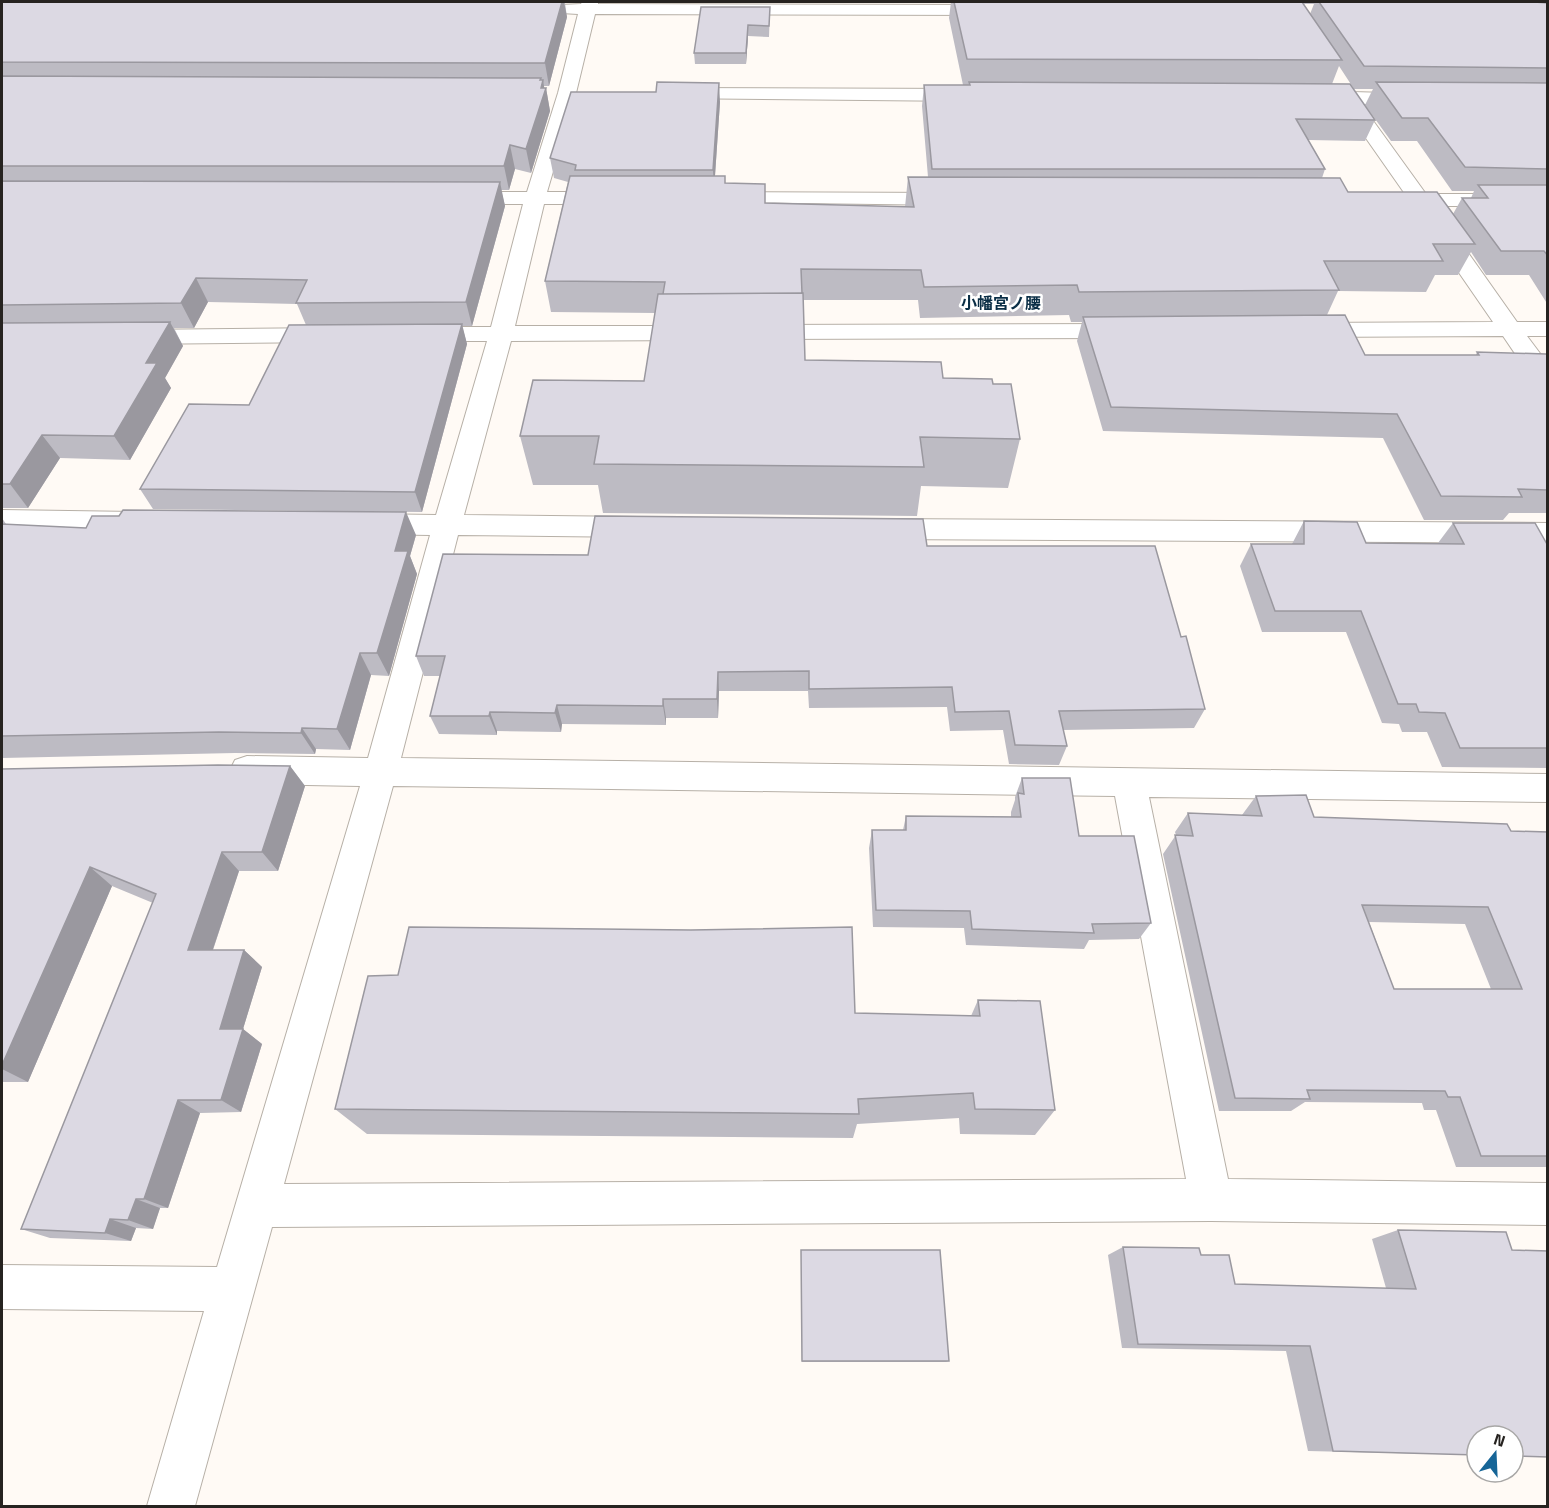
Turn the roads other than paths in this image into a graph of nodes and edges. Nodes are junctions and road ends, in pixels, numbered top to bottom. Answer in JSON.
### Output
{"nodes":[{"id":1,"x":589,"y":5,"type":"edge"},
{"id":2,"x":552,"y":9,"type":"edge"},
{"id":3,"x":1017,"y":10,"type":"edge"},
{"id":4,"x":1336,"y":79,"type":"edge"},
{"id":5,"x":544,"y":93,"type":"edge"},
{"id":6,"x":567,"y":93,"type":"junction"},
{"id":7,"x":591,"y":93,"type":"edge"},
{"id":8,"x":650,"y":93,"type":"edge"},
{"id":9,"x":981,"y":96,"type":"edge"},
{"id":10,"x":1301,"y":98,"type":"edge"},
{"id":11,"x":1348,"y":98,"type":"junction"},
{"id":12,"x":1430,"y":98,"type":"edge"},
{"id":13,"x":440,"y":198,"type":"edge"},
{"id":14,"x":535,"y":198,"type":"junction"},
{"id":15,"x":631,"y":198,"type":"edge"},
{"id":16,"x":702,"y":198,"type":"edge"},
{"id":17,"x":965,"y":199,"type":"edge"},
{"id":18,"x":1372,"y":200,"type":"edge"},
{"id":19,"x":1420,"y":200,"type":"junction"},
{"id":20,"x":1548,"y":201,"type":"edge"},
{"id":21,"x":1509,"y":329,"type":"junction"},
{"id":22,"x":1548,"y":329,"type":"edge"},
{"id":23,"x":1284,"y":330,"type":"edge"},
{"id":24,"x":1142,"y":331,"type":"edge"},
{"id":25,"x":501,"y":334,"type":"junction"},
{"id":26,"x":346,"y":335,"type":"edge"},
{"id":27,"x":394,"y":335,"type":"edge"},
{"id":28,"x":109,"y":337,"type":"edge"},
{"id":29,"x":1548,"y":383,"type":"edge"},
{"id":30,"x":2,"y":520,"type":"edge"},
{"id":31,"x":165,"y":522,"type":"edge"},
{"id":32,"x":341,"y":524,"type":"edge"},
{"id":33,"x":447,"y":525,"type":"junction"},
{"id":34,"x":662,"y":527,"type":"edge"},
{"id":35,"x":853,"y":528,"type":"edge"},
{"id":36,"x":1548,"y":533,"type":"edge"},
{"id":37,"x":212,"y":770,"type":"edge"},
{"id":38,"x":380,"y":773,"type":"junction"},
{"id":39,"x":1129,"y":783,"type":"junction"},
{"id":40,"x":1548,"y":788,"type":"edge"},
{"id":41,"x":1211,"y":1200,"type":"junction"},
{"id":42,"x":1548,"y":1204,"type":"edge"},
{"id":43,"x":258,"y":1206,"type":"junction"},
{"id":44,"x":2,"y":1287,"type":"edge"},
{"id":45,"x":234,"y":1289,"type":"junction"},
{"id":46,"x":171,"y":1506,"type":"edge"}],
"edges":[{"from":1,"to":2,"type":"street"},
{"from":1,"to":3,"type":"street"},
{"from":1,"to":6,"type":"street"},
{"from":4,"to":11,"type":"street"},
{"from":5,"to":6,"type":"street"},
{"from":6,"to":7,"type":"street"},
{"from":6,"to":14,"type":"street"},
{"from":8,"to":9,"type":"street"},
{"from":10,"to":11,"type":"street"},
{"from":11,"to":12,"type":"street"},
{"from":11,"to":19,"type":"street"},
{"from":13,"to":14,"type":"street"},
{"from":14,"to":15,"type":"street"},
{"from":14,"to":25,"type":"street"},
{"from":16,"to":17,"type":"street"},
{"from":18,"to":19,"type":"street"},
{"from":19,"to":20,"type":"street"},
{"from":19,"to":21,"type":"street"},
{"from":21,"to":22,"type":"street"},
{"from":21,"to":23,"type":"street"},
{"from":21,"to":29,"type":"street"},
{"from":24,"to":25,"type":"street"},
{"from":25,"to":27,"type":"street"},
{"from":25,"to":33,"type":"street"},
{"from":26,"to":28,"type":"street"},
{"from":30,"to":31,"type":"street"},
{"from":32,"to":33,"type":"street"},
{"from":33,"to":34,"type":"street"},
{"from":33,"to":38,"type":"street"},
{"from":35,"to":36,"type":"street"},
{"from":37,"to":38,"type":"street"},
{"from":38,"to":39,"type":"street"},
{"from":38,"to":43,"type":"street"},
{"from":39,"to":40,"type":"street"},
{"from":39,"to":41,"type":"street"},
{"from":41,"to":42,"type":"street"},
{"from":41,"to":43,"type":"street"},
{"from":43,"to":45,"type":"street"},
{"from":44,"to":45,"type":"street"},
{"from":45,"to":46,"type":"street"}]}
